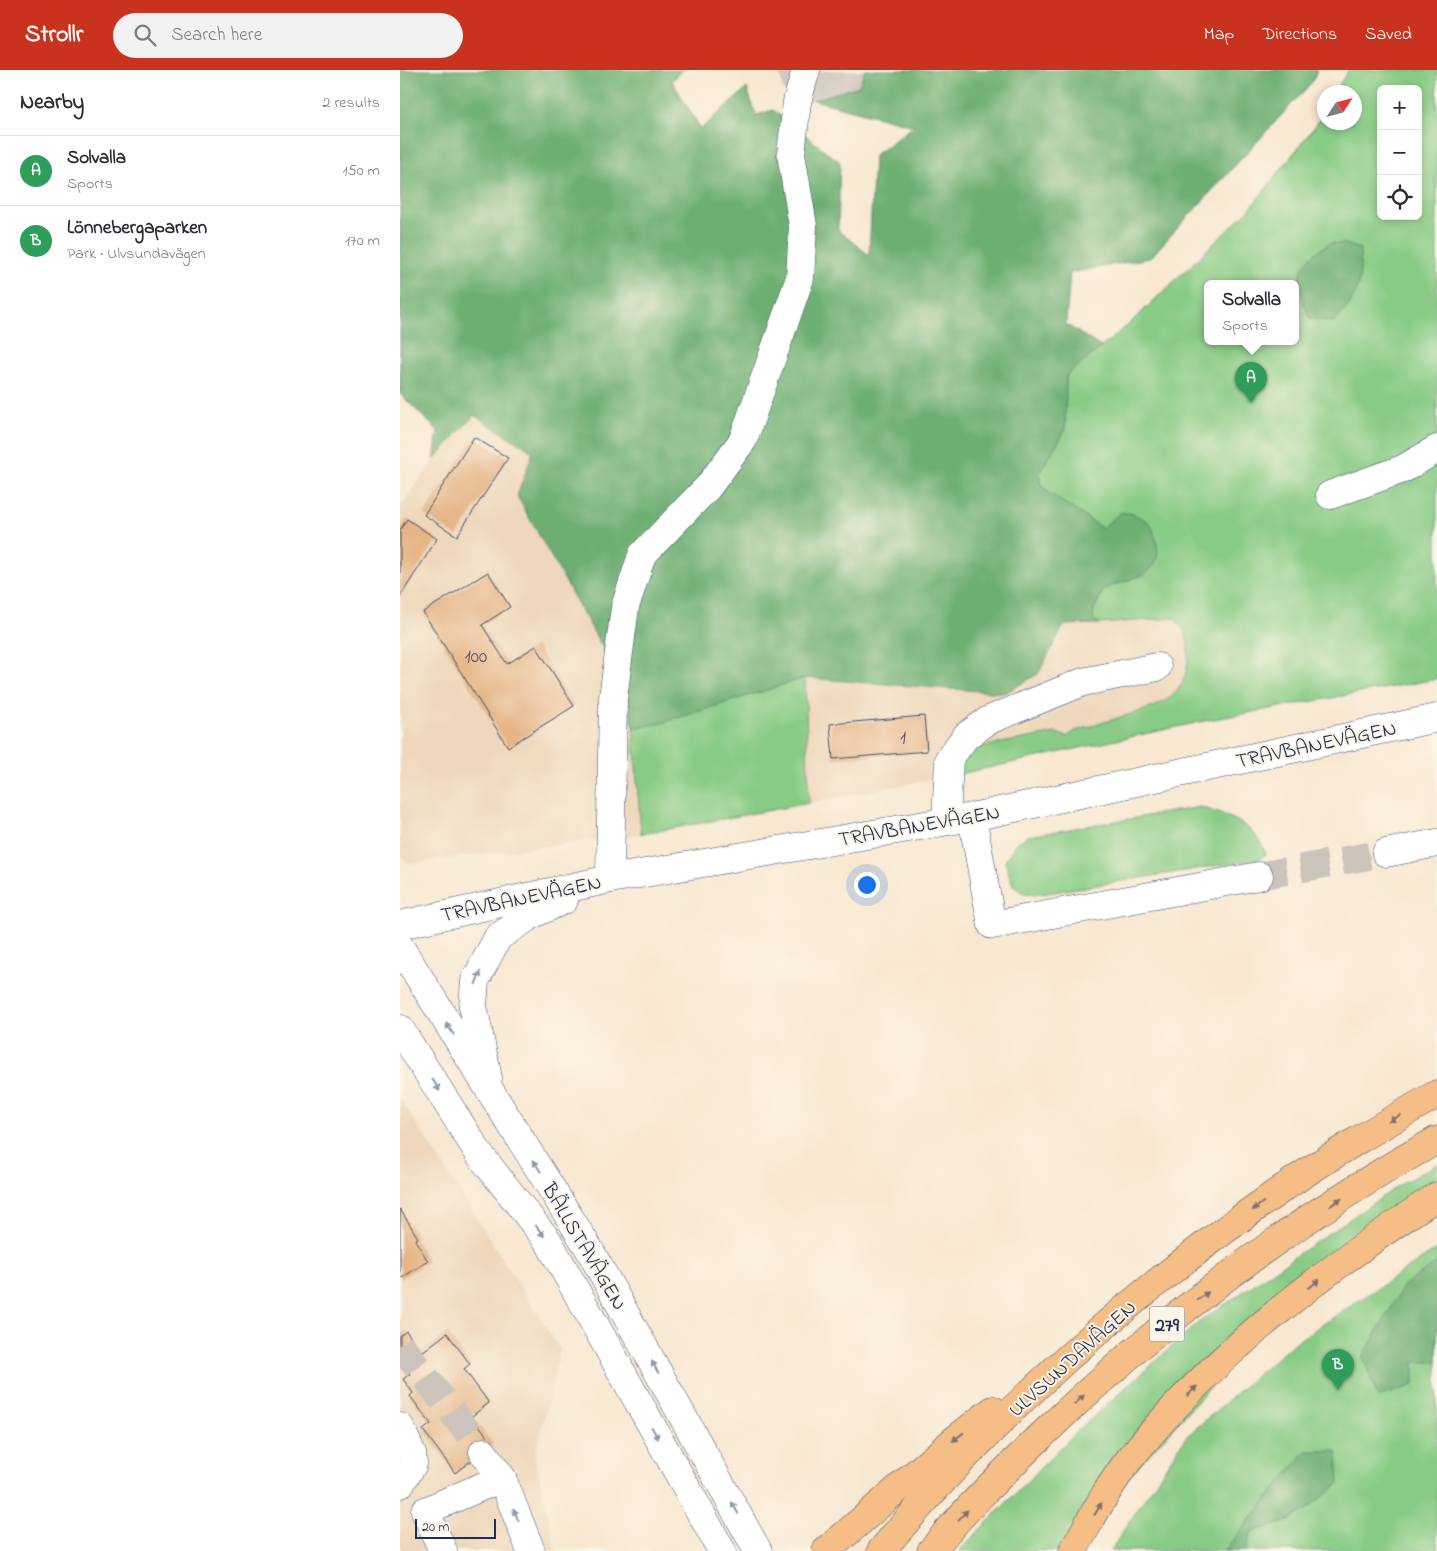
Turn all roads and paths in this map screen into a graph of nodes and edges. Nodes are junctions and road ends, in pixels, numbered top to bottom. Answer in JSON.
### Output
{"nodes":[{"id":1,"x":806,"y":70,"type":"edge"},
{"id":2,"x":1437,"y":449,"type":"edge"},
{"id":3,"x":1330,"y":494,"type":"dead end"},
{"id":4,"x":1157,"y":667,"type":"dead end"},
{"id":5,"x":1437,"y":718,"type":"edge"},
{"id":6,"x":972,"y":817,"type":"junction"},
{"id":7,"x":946,"y":821,"type":"junction"},
{"id":8,"x":1437,"y":843,"type":"edge"},
{"id":9,"x":1386,"y":853,"type":"tunnel mouth"},
{"id":10,"x":1259,"y":876,"type":"tunnel mouth"},
{"id":11,"x":610,"y":879,"type":"junction"},
{"id":12,"x":400,"y":925,"type":"edge"},
{"id":13,"x":400,"y":947,"type":"edge"},
{"id":14,"x":400,"y":1029,"type":"edge"},
{"id":15,"x":492,"y":1094,"type":"junction"},
{"id":16,"x":1437,"y":1094,"type":"edge"},
{"id":17,"x":1437,"y":1140,"type":"edge"},
{"id":18,"x":1437,"y":1196,"type":"edge"},
{"id":19,"x":1136,"y":1302,"type":"junction"},
{"id":20,"x":400,"y":1427,"type":"edge"},
{"id":21,"x":483,"y":1452,"type":"tunnel mouth"},
{"id":22,"x":502,"y":1478,"type":"junction"},
{"id":23,"x":400,"y":1484,"type":"edge"},
{"id":24,"x":400,"y":1495,"type":"edge"},
{"id":25,"x":425,"y":1511,"type":"junction"},
{"id":26,"x":443,"y":1551,"type":"edge"},
{"id":27,"x":531,"y":1551,"type":"edge"},
{"id":28,"x":722,"y":1551,"type":"edge"},
{"id":29,"x":758,"y":1551,"type":"edge"},
{"id":30,"x":826,"y":1551,"type":"edge"},
{"id":31,"x":881,"y":1551,"type":"edge"},
{"id":32,"x":931,"y":1551,"type":"edge"},
{"id":33,"x":1073,"y":1551,"type":"edge"}],
"edges":[{"from":1,"to":11,"type":"street"},
{"from":2,"to":3,"type":"street"},
{"from":4,"to":7,"type":"street"},
{"from":5,"to":6,"type":"street","name":"TRAVBANEVÄGEN"},
{"from":6,"to":7,"type":"street","name":"TRAVBANEVÄGEN"},
{"from":6,"to":10,"type":"street"},
{"from":7,"to":11,"type":"street","name":"TRAVBANEVÄGEN"},
{"from":8,"to":9,"type":"street"},
{"from":11,"to":12,"type":"street","name":"TRAVBANEVÄGEN"},
{"from":15,"to":11,"type":"street","one_way":true},
{"from":15,"to":13,"type":"street","name":"BÄLLSTAVÄGEN","one_way":true},
{"from":14,"to":28,"type":"street","name":"BÄLLSTAVÄGEN","one_way":true},
{"from":29,"to":15,"type":"street","name":"BÄLLSTAVÄGEN","one_way":true},
{"from":16,"to":19,"type":"main road","name":"ULVSUNDAVÄGEN","number":"279","one_way":true},
{"from":32,"to":17,"type":"main road","name":"ULVSUNDAVÄGEN","number":"279","one_way":true},
{"from":33,"to":18,"type":"main road","one_way":true},
{"from":19,"to":30,"type":"main road","one_way":true},
{"from":19,"to":31,"type":"main road","name":"ULVSUNDAVÄGEN","number":"279"},
{"from":20,"to":23,"type":"street"},
{"from":21,"to":22,"type":"street"},
{"from":22,"to":25,"type":"street"},
{"from":27,"to":22,"type":"street","one_way":true},
{"from":24,"to":25,"type":"street"},
{"from":25,"to":26,"type":"street"}]}
